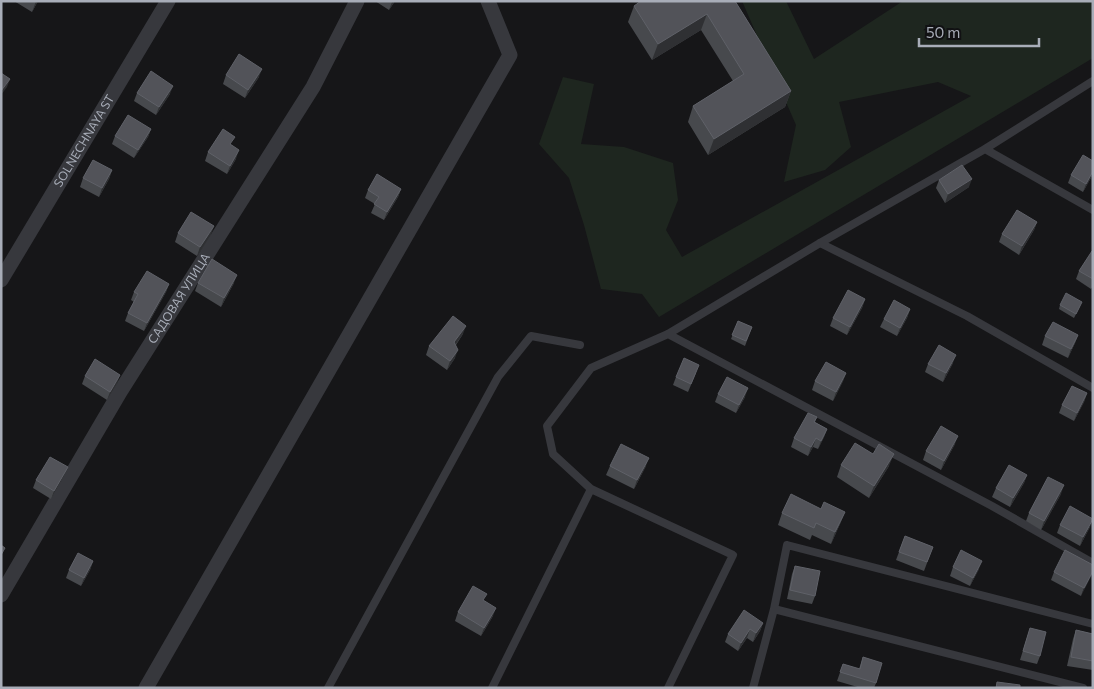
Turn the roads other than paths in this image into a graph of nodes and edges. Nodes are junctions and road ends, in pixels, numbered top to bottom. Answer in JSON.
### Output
{"nodes":[{"id":1,"x":168,"y":1,"type":"edge"},
{"id":2,"x":357,"y":1,"type":"edge"},
{"id":3,"x":488,"y":1,"type":"edge"},
{"id":4,"x":1093,"y":81,"type":"edge"},
{"id":5,"x":985,"y":149,"type":"junction"},
{"id":6,"x":1093,"y":210,"type":"edge"},
{"id":7,"x":820,"y":243,"type":"junction"},
{"id":8,"x":1,"y":280,"type":"edge"},
{"id":9,"x":668,"y":334,"type":"junction"},
{"id":10,"x":580,"y":345,"type":"dead end"},
{"id":11,"x":1093,"y":388,"type":"edge"},
{"id":12,"x":591,"y":489,"type":"junction"},
{"id":13,"x":1093,"y":563,"type":"edge"},
{"id":14,"x":1,"y":595,"type":"edge"},
{"id":15,"x":774,"y":610,"type":"junction"},
{"id":16,"x":1093,"y":624,"type":"edge"},
{"id":17,"x":146,"y":688,"type":"edge"},
{"id":18,"x":328,"y":688,"type":"edge"},
{"id":19,"x":492,"y":688,"type":"edge"},
{"id":20,"x":668,"y":688,"type":"edge"},
{"id":21,"x":753,"y":688,"type":"edge"},
{"id":22,"x":1083,"y":688,"type":"edge"}],
"edges":[{"from":1,"to":8,"type":"street","name":"SOLNECHNAYA ST"},
{"from":2,"to":14,"type":"street","name":"САДОВАЯ УЛИЦА"},
{"from":3,"to":17,"type":"street"},
{"from":4,"to":5,"type":"lane"},
{"from":5,"to":6,"type":"lane"},
{"from":5,"to":7,"type":"lane"},
{"from":7,"to":9,"type":"lane"},
{"from":7,"to":11,"type":"lane"},
{"from":9,"to":12,"type":"lane"},
{"from":9,"to":13,"type":"lane"},
{"from":10,"to":18,"type":"lane"},
{"from":12,"to":19,"type":"lane"},
{"from":12,"to":20,"type":"lane"},
{"from":15,"to":16,"type":"lane"},
{"from":15,"to":21,"type":"lane"},
{"from":15,"to":22,"type":"lane"}]}
